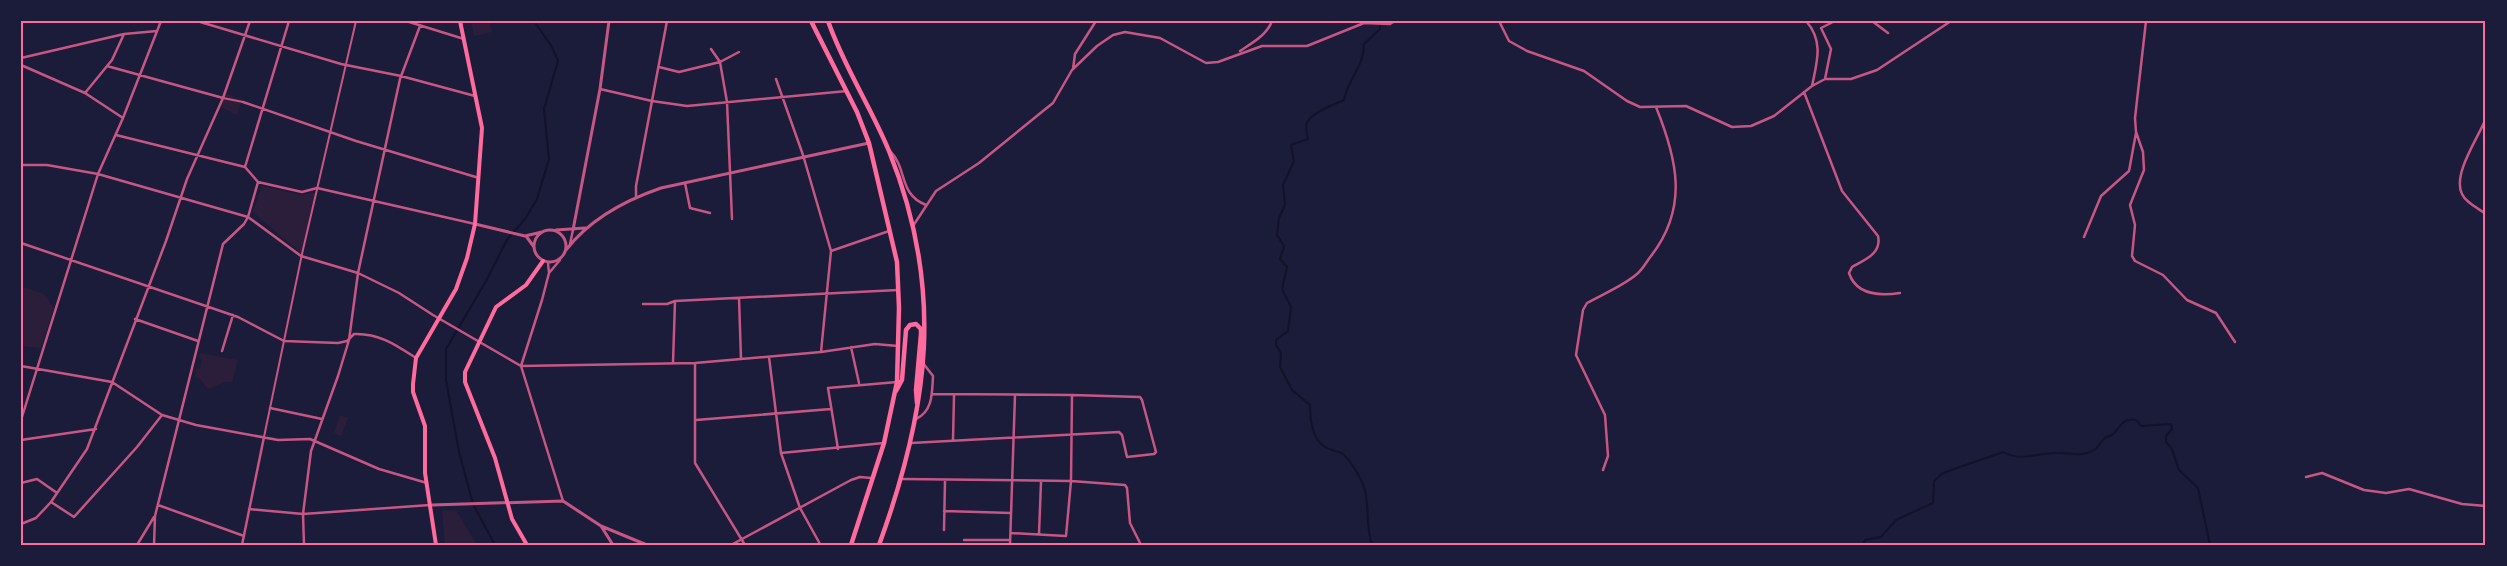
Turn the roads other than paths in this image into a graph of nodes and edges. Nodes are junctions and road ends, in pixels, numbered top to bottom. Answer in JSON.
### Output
{"nodes":[{"id":1,"x":161,"y":21,"type":"edge"},
{"id":2,"x":198,"y":21,"type":"edge"},
{"id":3,"x":250,"y":21,"type":"edge"},
{"id":4,"x":289,"y":21,"type":"edge"},
{"id":5,"x":356,"y":21,"type":"edge"},
{"id":6,"x":406,"y":21,"type":"edge"},
{"id":7,"x":460,"y":21,"type":"edge"},
{"id":8,"x":609,"y":21,"type":"edge"},
{"id":9,"x":667,"y":21,"type":"edge"},
{"id":10,"x":811,"y":21,"type":"edge"},
{"id":11,"x":815,"y":21,"type":"edge"},
{"id":12,"x":828,"y":21,"type":"edge"},
{"id":13,"x":1096,"y":21,"type":"edge"},
{"id":14,"x":1272,"y":21,"type":"edge"},
{"id":15,"x":1395,"y":21,"type":"edge"},
{"id":16,"x":1499,"y":21,"type":"edge"},
{"id":17,"x":1806,"y":21,"type":"edge"},
{"id":18,"x":1835,"y":21,"type":"edge"},
{"id":19,"x":1872,"y":21,"type":"edge"},
{"id":20,"x":1952,"y":21,"type":"edge"},
{"id":21,"x":2146,"y":21,"type":"edge"},
{"id":22,"x":420,"y":26,"type":"junction"},
{"id":23,"x":815,"y":29,"type":"junction"},
{"id":24,"x":157,"y":31,"type":"junction"},
{"id":25,"x":1888,"y":33,"type":"dead end"},
{"id":26,"x":124,"y":34,"type":"junction"},
{"id":27,"x":244,"y":36,"type":"junction"},
{"id":28,"x":465,"y":39,"type":"junction"},
{"id":29,"x":281,"y":47,"type":"junction"},
{"id":30,"x":711,"y":48,"type":"dead end"},
{"id":31,"x":739,"y":52,"type":"dead end"},
{"id":32,"x":1237,"y":53,"type":"junction"},
{"id":33,"x":21,"y":58,"type":"edge"},
{"id":34,"x":720,"y":62,"type":"junction"},
{"id":35,"x":348,"y":65,"type":"junction"},
{"id":36,"x":21,"y":66,"type":"edge"},
{"id":37,"x":107,"y":66,"type":"junction"},
{"id":38,"x":659,"y":67,"type":"junction"},
{"id":39,"x":1072,"y":70,"type":"junction"},
{"id":40,"x":140,"y":75,"type":"junction"},
{"id":41,"x":401,"y":76,"type":"junction"},
{"id":42,"x":776,"y":79,"type":"dead end"},
{"id":43,"x":1825,"y":79,"type":"junction"},
{"id":44,"x":1812,"y":86,"type":"junction"},
{"id":45,"x":600,"y":89,"type":"junction"},
{"id":46,"x":847,"y":91,"type":"junction"},
{"id":47,"x":1804,"y":92,"type":"junction"},
{"id":48,"x":85,"y":93,"type":"junction"},
{"id":49,"x":477,"y":97,"type":"junction"},
{"id":50,"x":782,"y":97,"type":"junction"},
{"id":51,"x":223,"y":98,"type":"junction"},
{"id":52,"x":652,"y":101,"type":"junction"},
{"id":53,"x":243,"y":102,"type":"joint"},
{"id":54,"x":727,"y":102,"type":"junction"},
{"id":55,"x":262,"y":107,"type":"junction"},
{"id":56,"x":1656,"y":107,"type":"junction"},
{"id":57,"x":123,"y":118,"type":"junction"},
{"id":58,"x":2486,"y":118,"type":"edge"},
{"id":59,"x":2136,"y":132,"type":"junction"},
{"id":60,"x":331,"y":133,"type":"junction"},
{"id":61,"x":116,"y":135,"type":"junction"},
{"id":62,"x":869,"y":143,"type":"junction"},
{"id":63,"x":386,"y":149,"type":"junction"},
{"id":64,"x":889,"y":150,"type":"junction"},
{"id":65,"x":197,"y":155,"type":"junction"},
{"id":66,"x":803,"y":155,"type":"junction"},
{"id":67,"x":21,"y":165,"type":"edge"},
{"id":68,"x":245,"y":168,"type":"junction"},
{"id":69,"x":98,"y":174,"type":"junction"},
{"id":70,"x":730,"y":174,"type":"junction"},
{"id":71,"x":478,"y":178,"type":"junction"},
{"id":72,"x":258,"y":182,"type":"junction"},
{"id":73,"x":685,"y":183,"type":"junction"},
{"id":74,"x":318,"y":188,"type":"junction"},
{"id":75,"x":636,"y":196,"type":"junction"},
{"id":76,"x":181,"y":198,"type":"junction"},
{"id":77,"x":374,"y":200,"type":"junction"},
{"id":78,"x":926,"y":205,"type":"junction"},
{"id":79,"x":710,"y":213,"type":"dead end"},
{"id":80,"x":2486,"y":214,"type":"edge"},
{"id":81,"x":248,"y":217,"type":"junction"},
{"id":82,"x":732,"y":219,"type":"dead end"},
{"id":83,"x":475,"y":224,"type":"junction"},
{"id":84,"x":913,"y":226,"type":"junction"},
{"id":85,"x":586,"y":228,"type":"junction"},
{"id":86,"x":555,"y":230,"type":"junction"},
{"id":87,"x":573,"y":230,"type":"junction"},
{"id":88,"x":891,"y":230,"type":"junction"},
{"id":89,"x":542,"y":232,"type":"junction"},
{"id":90,"x":524,"y":235,"type":"junction"},
{"id":91,"x":2084,"y":237,"type":"dead end"},
{"id":92,"x":21,"y":243,"type":"edge"},
{"id":93,"x":570,"y":245,"type":"junction"},
{"id":94,"x":534,"y":247,"type":"junction"},
{"id":95,"x":566,"y":250,"type":"junction"},
{"id":96,"x":831,"y":251,"type":"junction"},
{"id":97,"x":301,"y":256,"type":"junction"},
{"id":98,"x":72,"y":259,"type":"junction"},
{"id":99,"x":560,"y":260,"type":"junction"},
{"id":100,"x":543,"y":261,"type":"junction"},
{"id":101,"x":548,"y":263,"type":"junction"},
{"id":102,"x":358,"y":273,"type":"junction"},
{"id":103,"x":548,"y":273,"type":"junction"},
{"id":104,"x":148,"y":286,"type":"junction"},
{"id":105,"x":899,"y":290,"type":"junction"},
{"id":106,"x":827,"y":293,"type":"junction"},
{"id":107,"x":1900,"y":293,"type":"dead end"},
{"id":108,"x":738,"y":298,"type":"junction"},
{"id":109,"x":675,"y":301,"type":"junction"},
{"id":110,"x":643,"y":304,"type":"dead end"},
{"id":111,"x":208,"y":306,"type":"junction"},
{"id":112,"x":232,"y":315,"type":"junction"},
{"id":113,"x":438,"y":318,"type":"junction"},
{"id":114,"x":135,"y":320,"type":"junction"},
{"id":115,"x":348,"y":340,"type":"junction"},
{"id":116,"x":198,"y":341,"type":"junction"},
{"id":117,"x":284,"y":342,"type":"junction"},
{"id":118,"x":480,"y":342,"type":"junction"},
{"id":119,"x":2235,"y":342,"type":"dead end"},
{"id":120,"x":898,"y":346,"type":"junction"},
{"id":121,"x":851,"y":347,"type":"junction"},
{"id":122,"x":222,"y":351,"type":"dead end"},
{"id":123,"x":821,"y":352,"type":"junction"},
{"id":124,"x":768,"y":357,"type":"junction"},
{"id":125,"x":416,"y":358,"type":"junction"},
{"id":126,"x":740,"y":359,"type":"junction"},
{"id":127,"x":922,"y":362,"type":"junction"},
{"id":128,"x":673,"y":363,"type":"junction"},
{"id":129,"x":695,"y":363,"type":"junction"},
{"id":130,"x":21,"y":366,"type":"edge"},
{"id":131,"x":521,"y":366,"type":"junction"},
{"id":132,"x":37,"y":368,"type":"junction"},
{"id":133,"x":112,"y":382,"type":"junction"},
{"id":134,"x":897,"y":382,"type":"junction"},
{"id":135,"x":859,"y":384,"type":"junction"},
{"id":136,"x":895,"y":392,"type":"junction"},
{"id":137,"x":932,"y":394,"type":"junction"},
{"id":138,"x":1015,"y":395,"type":"junction"},
{"id":139,"x":1072,"y":395,"type":"junction"},
{"id":140,"x":954,"y":396,"type":"junction"},
{"id":141,"x":918,"y":404,"type":"junction"},
{"id":142,"x":270,"y":408,"type":"junction"},
{"id":143,"x":831,"y":409,"type":"junction"},
{"id":144,"x":774,"y":412,"type":"junction"},
{"id":145,"x":162,"y":414,"type":"junction"},
{"id":146,"x":916,"y":418,"type":"junction"},
{"id":147,"x":322,"y":419,"type":"junction"},
{"id":148,"x":21,"y":420,"type":"edge"},
{"id":149,"x":180,"y":420,"type":"junction"},
{"id":150,"x":696,"y":420,"type":"junction"},
{"id":151,"x":96,"y":429,"type":"junction"},
{"id":152,"x":1071,"y":433,"type":"junction"},
{"id":153,"x":1012,"y":436,"type":"junction"},
{"id":154,"x":264,"y":437,"type":"junction"},
{"id":155,"x":22,"y":439,"type":"edge"},
{"id":156,"x":953,"y":440,"type":"junction"},
{"id":157,"x":315,"y":441,"type":"junction"},
{"id":158,"x":884,"y":443,"type":"junction"},
{"id":159,"x":911,"y":443,"type":"junction"},
{"id":160,"x":838,"y":449,"type":"junction"},
{"id":161,"x":781,"y":453,"type":"junction"},
{"id":162,"x":1603,"y":470,"type":"dead end"},
{"id":163,"x":2306,"y":477,"type":"dead end"},
{"id":164,"x":873,"y":478,"type":"junction"},
{"id":165,"x":902,"y":479,"type":"junction"},
{"id":166,"x":945,"y":480,"type":"junction"},
{"id":167,"x":1011,"y":481,"type":"junction"},
{"id":168,"x":1071,"y":481,"type":"junction"},
{"id":169,"x":1041,"y":482,"type":"junction"},
{"id":170,"x":21,"y":483,"type":"edge"},
{"id":171,"x":427,"y":484,"type":"junction"},
{"id":172,"x":58,"y":493,"type":"junction"},
{"id":173,"x":52,"y":502,"type":"junction"},
{"id":174,"x":507,"y":502,"type":"junction"},
{"id":175,"x":564,"y":502,"type":"junction"},
{"id":176,"x":158,"y":505,"type":"junction"},
{"id":177,"x":432,"y":505,"type":"junction"},
{"id":178,"x":2486,"y":506,"type":"edge"},
{"id":179,"x":249,"y":508,"type":"junction"},
{"id":180,"x":800,"y":508,"type":"junction"},
{"id":181,"x":944,"y":511,"type":"junction"},
{"id":182,"x":1011,"y":513,"type":"junction"},
{"id":183,"x":303,"y":514,"type":"junction"},
{"id":184,"x":155,"y":516,"type":"junction"},
{"id":185,"x":21,"y":524,"type":"edge"},
{"id":186,"x":601,"y":526,"type":"junction"},
{"id":187,"x":944,"y":530,"type":"dead end"},
{"id":188,"x":1011,"y":533,"type":"junction"},
{"id":189,"x":1039,"y":534,"type":"junction"},
{"id":190,"x":244,"y":536,"type":"junction"},
{"id":191,"x":742,"y":538,"type":"junction"},
{"id":192,"x":964,"y":540,"type":"dead end"},
{"id":193,"x":1010,"y":540,"type":"junction"},
{"id":194,"x":820,"y":544,"type":"edge"},
{"id":195,"x":137,"y":545,"type":"edge"},
{"id":196,"x":154,"y":545,"type":"edge"},
{"id":197,"x":242,"y":545,"type":"edge"},
{"id":198,"x":304,"y":545,"type":"edge"},
{"id":199,"x":436,"y":545,"type":"edge"},
{"id":200,"x":527,"y":545,"type":"edge"},
{"id":201,"x":613,"y":545,"type":"edge"},
{"id":202,"x":646,"y":545,"type":"edge"},
{"id":203,"x":731,"y":545,"type":"edge"},
{"id":204,"x":745,"y":545,"type":"edge"},
{"id":205,"x":851,"y":545,"type":"edge"},
{"id":206,"x":879,"y":545,"type":"edge"},
{"id":207,"x":1010,"y":545,"type":"edge"},
{"id":208,"x":1141,"y":545,"type":"edge"}],
"edges":[{"from":1,"to":24,"type":"street"},
{"from":2,"to":27,"type":"street"},
{"from":3,"to":27,"type":"street"},
{"from":4,"to":29,"type":"street"},
{"from":5,"to":35,"type":"street"},
{"from":6,"to":22,"type":"street"},
{"from":7,"to":28,"type":"main road"},
{"from":8,"to":45,"type":"street"},
{"from":9,"to":38,"type":"street"},
{"from":10,"to":23,"type":"highway"},
{"from":11,"to":23,"type":"highway"},
{"from":12,"to":64,"type":"highway"},
{"from":13,"to":39,"type":"street"},
{"from":14,"to":32,"type":"street"},
{"from":15,"to":32,"type":"street"},
{"from":16,"to":56,"type":"street"},
{"from":17,"to":44,"type":"street"},
{"from":18,"to":43,"type":"street"},
{"from":19,"to":25,"type":"street"},
{"from":20,"to":43,"type":"street"},
{"from":21,"to":59,"type":"street"},
{"from":22,"to":28,"type":"street"},
{"from":22,"to":41,"type":"street"},
{"from":23,"to":46,"type":"highway"},
{"from":24,"to":26,"type":"street"},
{"from":24,"to":40,"type":"street"},
{"from":26,"to":33,"type":"street"},
{"from":26,"to":37,"type":"street"},
{"from":27,"to":29,"type":"street"},
{"from":27,"to":51,"type":"street"},
{"from":28,"to":49,"type":"main road"},
{"from":29,"to":35,"type":"street"},
{"from":29,"to":55,"type":"street"},
{"from":30,"to":34,"type":"street"},
{"from":31,"to":34,"type":"street"},
{"from":32,"to":39,"type":"street"},
{"from":34,"to":38,"type":"street"},
{"from":34,"to":54,"type":"street"},
{"from":35,"to":41,"type":"street"},
{"from":35,"to":60,"type":"street"},
{"from":36,"to":48,"type":"street"},
{"from":37,"to":40,"type":"street"},
{"from":37,"to":48,"type":"street"},
{"from":38,"to":52,"type":"street"},
{"from":39,"to":78,"type":"street"},
{"from":40,"to":51,"type":"street"},
{"from":40,"to":57,"type":"street"},
{"from":41,"to":49,"type":"street"},
{"from":41,"to":63,"type":"street"},
{"from":42,"to":50,"type":"street"},
{"from":43,"to":44,"type":"street"},
{"from":44,"to":47,"type":"street"},
{"from":45,"to":52,"type":"street"},
{"from":45,"to":87,"type":"street"},
{"from":46,"to":50,"type":"street"},
{"from":46,"to":62,"type":"highway"},
{"from":47,"to":56,"type":"street"},
{"from":47,"to":107,"type":"street"},
{"from":48,"to":57,"type":"street"},
{"from":49,"to":71,"type":"main road"},
{"from":50,"to":54,"type":"street"},
{"from":50,"to":66,"type":"street"},
{"from":51,"to":53,"type":"street"},
{"from":51,"to":65,"type":"street"},
{"from":52,"to":54,"type":"street"},
{"from":52,"to":75,"type":"street"},
{"from":53,"to":55,"type":"street"},
{"from":54,"to":70,"type":"street"},
{"from":55,"to":60,"type":"street"},
{"from":55,"to":68,"type":"street"},
{"from":56,"to":162,"type":"street"},
{"from":57,"to":61,"type":"street"},
{"from":58,"to":80,"type":"street"},
{"from":59,"to":91,"type":"street"},
{"from":59,"to":119,"type":"street"},
{"from":60,"to":63,"type":"street"},
{"from":60,"to":74,"type":"street"},
{"from":61,"to":65,"type":"street"},
{"from":61,"to":69,"type":"street"},
{"from":62,"to":66,"type":"street"},
{"from":62,"to":88,"type":"highway"},
{"from":63,"to":71,"type":"street"},
{"from":63,"to":77,"type":"street"},
{"from":64,"to":78,"type":"street"},
{"from":64,"to":84,"type":"highway"},
{"from":65,"to":68,"type":"street"},
{"from":65,"to":76,"type":"street"},
{"from":66,"to":70,"type":"street"},
{"from":66,"to":96,"type":"street"},
{"from":67,"to":69,"type":"street"},
{"from":68,"to":72,"type":"street"},
{"from":69,"to":76,"type":"street"},
{"from":69,"to":98,"type":"street"},
{"from":70,"to":73,"type":"street"},
{"from":70,"to":82,"type":"street"},
{"from":71,"to":83,"type":"main road"},
{"from":72,"to":74,"type":"street"},
{"from":72,"to":81,"type":"street"},
{"from":73,"to":75,"type":"street"},
{"from":73,"to":79,"type":"street"},
{"from":74,"to":77,"type":"street"},
{"from":74,"to":97,"type":"street"},
{"from":75,"to":85,"type":"street"},
{"from":76,"to":81,"type":"street"},
{"from":76,"to":104,"type":"street"},
{"from":77,"to":83,"type":"street"},
{"from":77,"to":102,"type":"street"},
{"from":78,"to":84,"type":"street"},
{"from":81,"to":97,"type":"street"},
{"from":81,"to":111,"type":"street"},
{"from":83,"to":90,"type":"street"},
{"from":83,"to":113,"type":"main road"},
{"from":84,"to":127,"type":"highway"},
{"from":85,"to":87,"type":"street"},
{"from":85,"to":93,"type":"street"},
{"from":86,"to":87,"type":"street"},
{"from":86,"to":89,"type":"street"},
{"from":86,"to":95,"type":"street"},
{"from":87,"to":93,"type":"street"},
{"from":88,"to":96,"type":"street"},
{"from":88,"to":105,"type":"highway"},
{"from":89,"to":90,"type":"street"},
{"from":89,"to":94,"type":"street"},
{"from":90,"to":94,"type":"street"},
{"from":92,"to":98,"type":"street"},
{"from":93,"to":95,"type":"street"},
{"from":94,"to":100,"type":"street"},
{"from":95,"to":99,"type":"street"},
{"from":96,"to":106,"type":"street"},
{"from":97,"to":102,"type":"street"},
{"from":97,"to":117,"type":"street"},
{"from":98,"to":104,"type":"street"},
{"from":98,"to":132,"type":"street"},
{"from":99,"to":101,"type":"street"},
{"from":99,"to":103,"type":"street"},
{"from":100,"to":101,"type":"street"},
{"from":100,"to":118,"type":"main road"},
{"from":101,"to":103,"type":"street"},
{"from":102,"to":113,"type":"street"},
{"from":102,"to":115,"type":"street"},
{"from":103,"to":131,"type":"street"},
{"from":104,"to":111,"type":"street"},
{"from":104,"to":114,"type":"street"},
{"from":105,"to":106,"type":"street"},
{"from":105,"to":120,"type":"highway"},
{"from":106,"to":108,"type":"street"},
{"from":106,"to":123,"type":"street"},
{"from":108,"to":109,"type":"street"},
{"from":108,"to":126,"type":"street"},
{"from":109,"to":110,"type":"street"},
{"from":109,"to":128,"type":"street"},
{"from":111,"to":112,"type":"street"},
{"from":111,"to":116,"type":"street"},
{"from":112,"to":117,"type":"street"},
{"from":112,"to":122,"type":"street"},
{"from":113,"to":118,"type":"street"},
{"from":113,"to":125,"type":"main road"},
{"from":114,"to":116,"type":"street"},
{"from":114,"to":133,"type":"street"},
{"from":115,"to":117,"type":"street"},
{"from":115,"to":125,"type":"street"},
{"from":115,"to":147,"type":"street"},
{"from":116,"to":149,"type":"street"},
{"from":117,"to":142,"type":"street"},
{"from":118,"to":131,"type":"street"},
{"from":118,"to":174,"type":"main road"},
{"from":120,"to":121,"type":"street"},
{"from":120,"to":134,"type":"highway"},
{"from":121,"to":123,"type":"street"},
{"from":121,"to":135,"type":"street"},
{"from":123,"to":124,"type":"street"},
{"from":124,"to":126,"type":"street"},
{"from":124,"to":144,"type":"street"},
{"from":125,"to":171,"type":"main road"},
{"from":126,"to":129,"type":"street"},
{"from":127,"to":137,"type":"street"},
{"from":127,"to":141,"type":"highway"},
{"from":128,"to":129,"type":"street"},
{"from":128,"to":131,"type":"street"},
{"from":129,"to":150,"type":"street"},
{"from":130,"to":132,"type":"street"},
{"from":131,"to":175,"type":"street"},
{"from":132,"to":133,"type":"street"},
{"from":132,"to":148,"type":"street"},
{"from":133,"to":145,"type":"street"},
{"from":133,"to":151,"type":"street"},
{"from":134,"to":135,"type":"street"},
{"from":134,"to":136,"type":"highway"},
{"from":135,"to":143,"type":"street"},
{"from":136,"to":141,"type":"highway"},
{"from":136,"to":158,"type":"highway"},
{"from":137,"to":140,"type":"street"},
{"from":137,"to":146,"type":"street"},
{"from":138,"to":139,"type":"street"},
{"from":138,"to":140,"type":"street"},
{"from":138,"to":153,"type":"street"},
{"from":139,"to":152,"type":"street"},
{"from":139,"to":152,"type":"street"},
{"from":140,"to":156,"type":"street"},
{"from":141,"to":146,"type":"highway"},
{"from":142,"to":147,"type":"street"},
{"from":142,"to":154,"type":"street"},
{"from":143,"to":144,"type":"street"},
{"from":143,"to":160,"type":"street"},
{"from":144,"to":150,"type":"street"},
{"from":144,"to":161,"type":"street"},
{"from":145,"to":149,"type":"street"},
{"from":145,"to":173,"type":"street"},
{"from":146,"to":159,"type":"highway"},
{"from":147,"to":157,"type":"street"},
{"from":149,"to":154,"type":"street"},
{"from":149,"to":176,"type":"street"},
{"from":150,"to":191,"type":"street"},
{"from":151,"to":155,"type":"street"},
{"from":151,"to":172,"type":"street"},
{"from":152,"to":153,"type":"street"},
{"from":152,"to":168,"type":"street"},
{"from":153,"to":156,"type":"street"},
{"from":153,"to":167,"type":"street"},
{"from":154,"to":157,"type":"street"},
{"from":154,"to":179,"type":"street"},
{"from":156,"to":159,"type":"street"},
{"from":157,"to":171,"type":"street"},
{"from":157,"to":183,"type":"street"},
{"from":158,"to":160,"type":"street"},
{"from":158,"to":164,"type":"highway"},
{"from":159,"to":165,"type":"highway"},
{"from":160,"to":161,"type":"street"},
{"from":161,"to":180,"type":"street"},
{"from":163,"to":178,"type":"street"},
{"from":164,"to":180,"type":"street"},
{"from":164,"to":205,"type":"highway"},
{"from":165,"to":166,"type":"street"},
{"from":165,"to":206,"type":"highway"},
{"from":166,"to":167,"type":"street"},
{"from":166,"to":181,"type":"street"},
{"from":167,"to":169,"type":"street"},
{"from":167,"to":182,"type":"street"},
{"from":168,"to":169,"type":"street"},
{"from":168,"to":189,"type":"street"},
{"from":168,"to":208,"type":"street"},
{"from":169,"to":189,"type":"street"},
{"from":170,"to":172,"type":"street"},
{"from":171,"to":177,"type":"main road"},
{"from":172,"to":173,"type":"street"},
{"from":173,"to":185,"type":"street"},
{"from":174,"to":175,"type":"street"},
{"from":174,"to":177,"type":"street"},
{"from":174,"to":200,"type":"main road"},
{"from":175,"to":186,"type":"street"},
{"from":176,"to":184,"type":"street"},
{"from":176,"to":190,"type":"street"},
{"from":177,"to":183,"type":"street"},
{"from":177,"to":199,"type":"main road"},
{"from":179,"to":183,"type":"street"},
{"from":179,"to":190,"type":"street"},
{"from":180,"to":191,"type":"street"},
{"from":180,"to":194,"type":"street"},
{"from":181,"to":182,"type":"street"},
{"from":181,"to":187,"type":"street"},
{"from":182,"to":188,"type":"street"},
{"from":183,"to":198,"type":"street"},
{"from":184,"to":195,"type":"street"},
{"from":184,"to":196,"type":"street"},
{"from":186,"to":201,"type":"street"},
{"from":186,"to":202,"type":"street"},
{"from":188,"to":189,"type":"street"},
{"from":188,"to":193,"type":"street"},
{"from":190,"to":197,"type":"street"},
{"from":191,"to":203,"type":"street"},
{"from":191,"to":204,"type":"street"},
{"from":192,"to":193,"type":"street"},
{"from":193,"to":207,"type":"street"}]}
